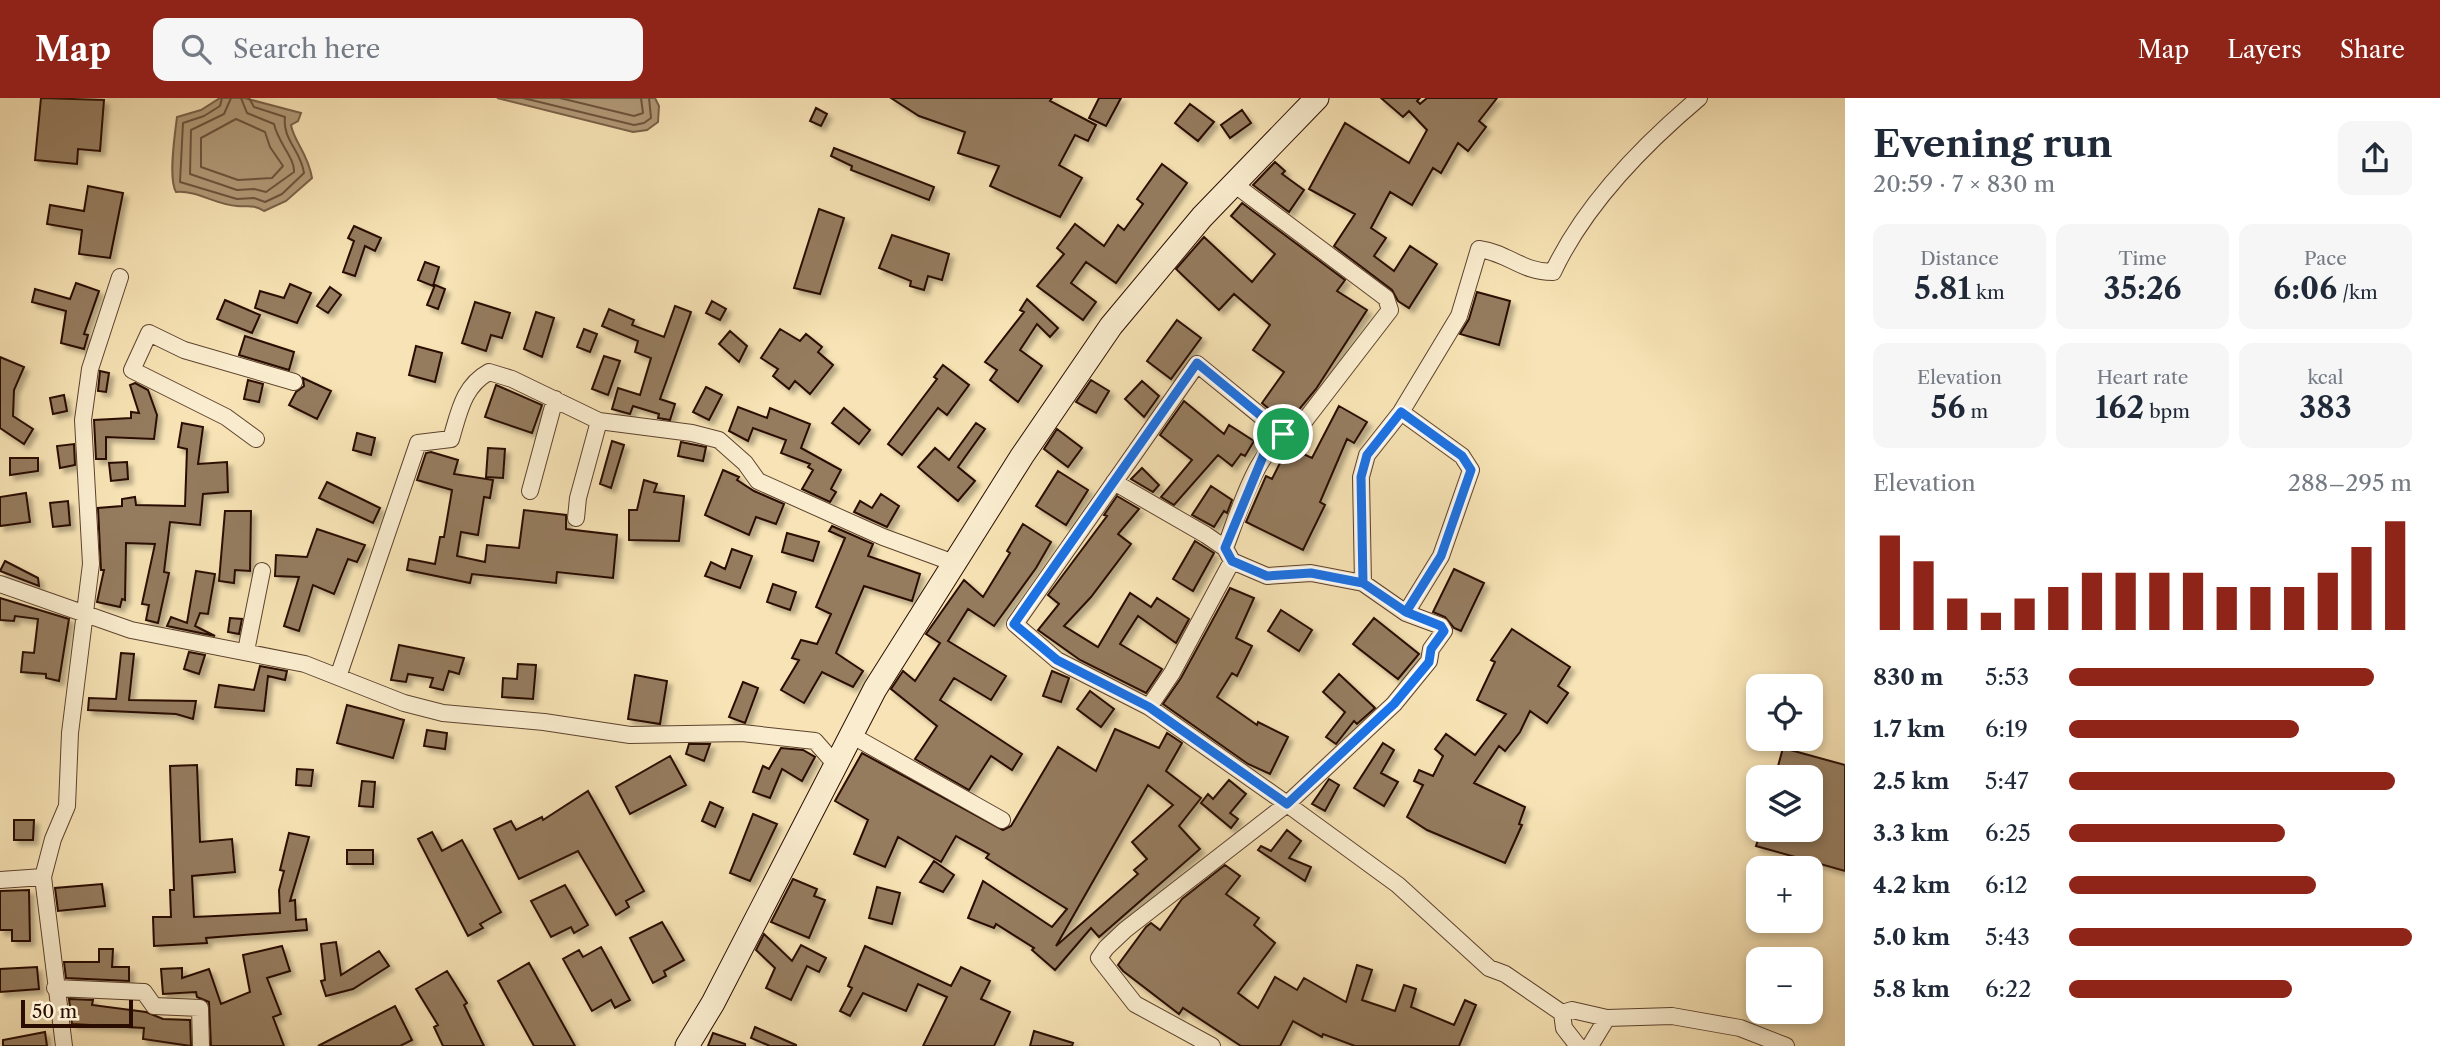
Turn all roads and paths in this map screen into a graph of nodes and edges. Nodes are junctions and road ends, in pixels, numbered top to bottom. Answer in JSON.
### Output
{"nodes":[{"id":1,"x":1317,"y":98,"type":"edge"},
{"id":2,"x":1699,"y":98,"type":"edge"},
{"id":3,"x":1234,"y":184,"type":"junction"},
{"id":4,"x":120,"y":276,"type":"dead end"},
{"id":5,"x":294,"y":382,"type":"dead end"},
{"id":6,"x":555,"y":399,"type":"junction"},
{"id":7,"x":1401,"y":412,"type":"junction"},
{"id":8,"x":600,"y":421,"type":"junction"},
{"id":9,"x":1283,"y":434,"type":"junction"},
{"id":10,"x":256,"y":439,"type":"dead end"},
{"id":11,"x":1114,"y":482,"type":"junction"},
{"id":12,"x":530,"y":491,"type":"dead end"},
{"id":13,"x":576,"y":518,"type":"dead end"},
{"id":14,"x":1228,"y":555,"type":"junction"},
{"id":15,"x":954,"y":563,"type":"junction"},
{"id":16,"x":262,"y":571,"type":"dead end"},
{"id":17,"x":1363,"y":583,"type":"junction"},
{"id":18,"x":0,"y":584,"type":"edge"},
{"id":19,"x":83,"y":610,"type":"junction"},
{"id":20,"x":1406,"y":612,"type":"junction"},
{"id":21,"x":246,"y":651,"type":"junction"},
{"id":22,"x":338,"y":677,"type":"junction"},
{"id":23,"x":1149,"y":707,"type":"junction"},
{"id":24,"x":851,"y":735,"type":"junction"},
{"id":25,"x":835,"y":765,"type":"junction"},
{"id":26,"x":1287,"y":804,"type":"junction"},
{"id":27,"x":1002,"y":820,"type":"dead end"},
{"id":28,"x":43,"y":877,"type":"junction"},
{"id":29,"x":0,"y":880,"type":"edge"},
{"id":30,"x":55,"y":988,"type":"junction"},
{"id":31,"x":1562,"y":1013,"type":"junction"},
{"id":32,"x":1607,"y":1018,"type":"junction"},
{"id":33,"x":64,"y":1046,"type":"edge"},
{"id":34,"x":201,"y":1046,"type":"edge"},
{"id":35,"x":687,"y":1046,"type":"edge"},
{"id":36,"x":1212,"y":1046,"type":"edge"},
{"id":37,"x":1578,"y":1046,"type":"edge"},
{"id":38,"x":1590,"y":1046,"type":"edge"},
{"id":39,"x":1786,"y":1046,"type":"edge"}],
"edges":[{"from":1,"to":3,"type":"street"},
{"from":2,"to":7,"type":"street"},
{"from":3,"to":9,"type":"street"},
{"from":3,"to":15,"type":"street"},
{"from":4,"to":19,"type":"street"},
{"from":5,"to":10,"type":"street"},
{"from":6,"to":8,"type":"street"},
{"from":6,"to":12,"type":"street"},
{"from":6,"to":22,"type":"street"},
{"from":7,"to":17,"type":"street"},
{"from":7,"to":20,"type":"street"},
{"from":8,"to":13,"type":"street"},
{"from":8,"to":15,"type":"street"},
{"from":9,"to":11,"type":"street"},
{"from":9,"to":14,"type":"street"},
{"from":11,"to":14,"type":"street"},
{"from":11,"to":23,"type":"street"},
{"from":14,"to":17,"type":"street"},
{"from":14,"to":23,"type":"street"},
{"from":15,"to":24,"type":"street"},
{"from":16,"to":21,"type":"street"},
{"from":17,"to":20,"type":"street"},
{"from":18,"to":19,"type":"street"},
{"from":19,"to":21,"type":"street"},
{"from":19,"to":28,"type":"street"},
{"from":20,"to":26,"type":"street"},
{"from":21,"to":22,"type":"street"},
{"from":22,"to":25,"type":"street"},
{"from":23,"to":26,"type":"street"},
{"from":24,"to":25,"type":"street"},
{"from":24,"to":27,"type":"street"},
{"from":25,"to":35,"type":"street"},
{"from":26,"to":31,"type":"street"},
{"from":26,"to":36,"type":"street"},
{"from":28,"to":29,"type":"street"},
{"from":28,"to":30,"type":"street"},
{"from":30,"to":33,"type":"street"},
{"from":30,"to":34,"type":"street"},
{"from":31,"to":32,"type":"street"},
{"from":31,"to":37,"type":"street"},
{"from":32,"to":38,"type":"street"},
{"from":32,"to":39,"type":"street"}]}
